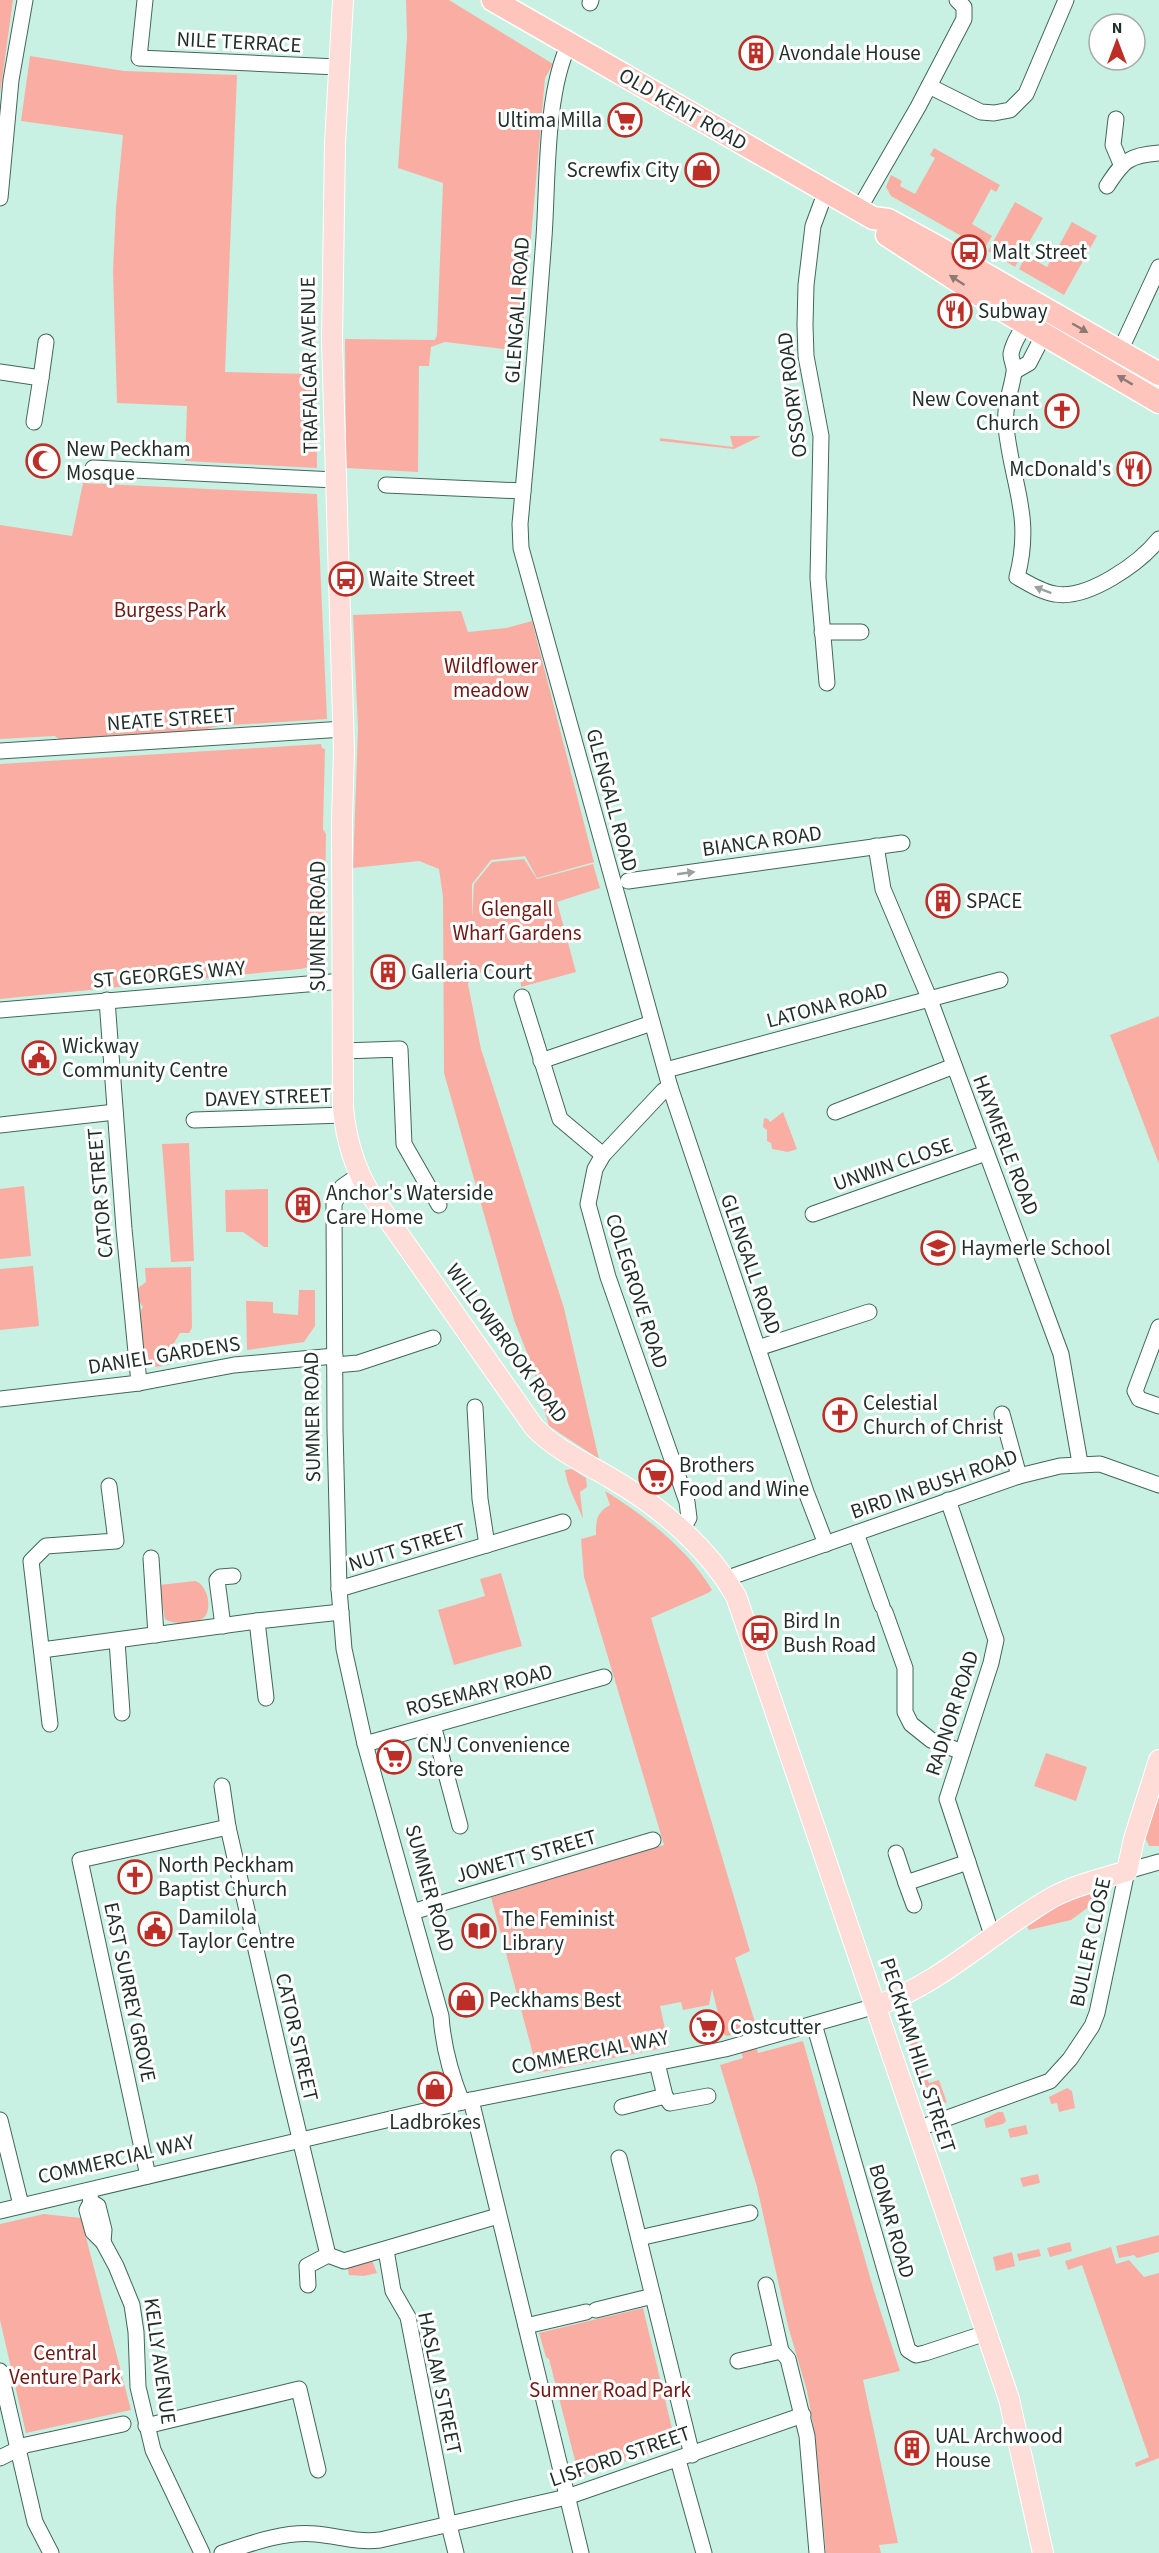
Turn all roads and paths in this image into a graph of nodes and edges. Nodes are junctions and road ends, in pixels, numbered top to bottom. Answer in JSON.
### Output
{"nodes":[{"id":1,"x":25,"y":0,"type":"edge"},
{"id":2,"x":145,"y":0,"type":"edge"},
{"id":3,"x":342,"y":0,"type":"edge"},
{"id":4,"x":493,"y":0,"type":"edge"},
{"id":5,"x":957,"y":0,"type":"edge"},
{"id":6,"x":1066,"y":0,"type":"edge"},
{"id":7,"x":569,"y":44,"type":"junction"},
{"id":8,"x":338,"y":67,"type":"junction"},
{"id":9,"x":929,"y":86,"type":"junction"},
{"id":10,"x":1116,"y":119,"type":"dead end"},
{"id":11,"x":1159,"y":153,"type":"edge"},
{"id":12,"x":1121,"y":164,"type":"junction"},
{"id":13,"x":1107,"y":186,"type":"dead end"},
{"id":14,"x":826,"y":191,"type":"junction"},
{"id":15,"x":0,"y":198,"type":"edge"},
{"id":16,"x":866,"y":214,"type":"junction"},
{"id":17,"x":1159,"y":267,"type":"edge"},
{"id":18,"x":1046,"y":309,"type":"junction"},
{"id":19,"x":1035,"y":329,"type":"junction"},
{"id":20,"x":46,"y":342,"type":"dead end"},
{"id":21,"x":1120,"y":351,"type":"junction"},
{"id":22,"x":1015,"y":371,"type":"junction"},
{"id":23,"x":0,"y":372,"type":"edge"},
{"id":24,"x":1159,"y":374,"type":"edge"},
{"id":25,"x":41,"y":378,"type":"junction"},
{"id":26,"x":1159,"y":402,"type":"edge"},
{"id":27,"x":34,"y":422,"type":"dead end"},
{"id":28,"x":93,"y":468,"type":"dead end"},
{"id":29,"x":335,"y":480,"type":"junction"},
{"id":30,"x":386,"y":485,"type":"dead end"},
{"id":31,"x":523,"y":491,"type":"junction"},
{"id":32,"x":1159,"y":539,"type":"edge"},
{"id":33,"x":822,"y":632,"type":"junction"},
{"id":34,"x":861,"y":632,"type":"dead end"},
{"id":35,"x":827,"y":683,"type":"dead end"},
{"id":36,"x":344,"y":729,"type":"junction"},
{"id":37,"x":0,"y":751,"type":"edge"},
{"id":38,"x":902,"y":843,"type":"dead end"},
{"id":39,"x":876,"y":846,"type":"junction"},
{"id":40,"x":628,"y":881,"type":"dead end"},
{"id":41,"x":1000,"y":980,"type":"dead end"},
{"id":42,"x":343,"y":981,"type":"junction"},
{"id":43,"x":522,"y":997,"type":"dead end"},
{"id":44,"x":107,"y":1000,"type":"junction"},
{"id":45,"x":930,"y":1000,"type":"junction"},
{"id":46,"x":0,"y":1010,"type":"edge"},
{"id":47,"x":652,"y":1023,"type":"junction"},
{"id":48,"x":343,"y":1051,"type":"junction"},
{"id":49,"x":541,"y":1061,"type":"junction"},
{"id":50,"x":954,"y":1066,"type":"junction"},
{"id":51,"x":666,"y":1070,"type":"junction"},
{"id":52,"x":670,"y":1087,"type":"junction"},
{"id":53,"x":115,"y":1112,"type":"junction"},
{"id":54,"x":835,"y":1112,"type":"dead end"},
{"id":55,"x":344,"y":1115,"type":"junction"},
{"id":56,"x":194,"y":1120,"type":"dead end"},
{"id":57,"x":0,"y":1125,"type":"edge"},
{"id":58,"x":986,"y":1153,"type":"junction"},
{"id":59,"x":603,"y":1155,"type":"junction"},
{"id":60,"x":359,"y":1175,"type":"junction"},
{"id":61,"x":440,"y":1205,"type":"dead end"},
{"id":62,"x":813,"y":1214,"type":"dead end"},
{"id":63,"x":870,"y":1312,"type":"dead end"},
{"id":64,"x":1159,"y":1327,"type":"edge"},
{"id":65,"x":433,"y":1338,"type":"dead end"},
{"id":66,"x":758,"y":1348,"type":"junction"},
{"id":67,"x":335,"y":1360,"type":"junction"},
{"id":68,"x":139,"y":1383,"type":"junction"},
{"id":69,"x":0,"y":1399,"type":"edge"},
{"id":70,"x":1159,"y":1406,"type":"edge"},
{"id":71,"x":475,"y":1407,"type":"dead end"},
{"id":72,"x":1002,"y":1414,"type":"dead end"},
{"id":73,"x":1080,"y":1463,"type":"junction"},
{"id":74,"x":1019,"y":1476,"type":"junction"},
{"id":75,"x":1159,"y":1485,"type":"edge"},
{"id":76,"x":109,"y":1486,"type":"dead end"},
{"id":77,"x":948,"y":1500,"type":"junction"},
{"id":78,"x":563,"y":1522,"type":"dead end"},
{"id":79,"x":682,"y":1531,"type":"junction"},
{"id":80,"x":856,"y":1533,"type":"junction"},
{"id":81,"x":826,"y":1544,"type":"junction"},
{"id":82,"x":487,"y":1545,"type":"junction"},
{"id":83,"x":151,"y":1558,"type":"dead end"},
{"id":84,"x":232,"y":1576,"type":"dead end"},
{"id":85,"x":726,"y":1579,"type":"junction"},
{"id":86,"x":339,"y":1589,"type":"junction"},
{"id":87,"x":341,"y":1612,"type":"junction"},
{"id":88,"x":257,"y":1621,"type":"junction"},
{"id":89,"x":223,"y":1626,"type":"junction"},
{"id":90,"x":156,"y":1635,"type":"junction"},
{"id":91,"x":117,"y":1641,"type":"junction"},
{"id":92,"x":42,"y":1650,"type":"junction"},
{"id":93,"x":604,"y":1677,"type":"dead end"},
{"id":94,"x":266,"y":1698,"type":"dead end"},
{"id":95,"x":122,"y":1713,"type":"dead end"},
{"id":96,"x":50,"y":1724,"type":"dead end"},
{"id":97,"x":432,"y":1725,"type":"junction"},
{"id":98,"x":365,"y":1744,"type":"junction"},
{"id":99,"x":962,"y":1752,"type":"junction"},
{"id":100,"x":1159,"y":1760,"type":"edge"},
{"id":101,"x":222,"y":1786,"type":"dead end"},
{"id":102,"x":460,"y":1826,"type":"dead end"},
{"id":103,"x":228,"y":1827,"type":"junction"},
{"id":104,"x":653,"y":1840,"type":"dead end"},
{"id":105,"x":896,"y":1853,"type":"dead end"},
{"id":106,"x":968,"y":1862,"type":"junction"},
{"id":107,"x":1159,"y":1862,"type":"edge"},
{"id":108,"x":1127,"y":1871,"type":"junction"},
{"id":109,"x":906,"y":1883,"type":"junction"},
{"id":110,"x":914,"y":1905,"type":"dead end"},
{"id":111,"x":412,"y":1912,"type":"junction"},
{"id":112,"x":993,"y":1938,"type":"junction"},
{"id":113,"x":876,"y":2006,"type":"junction"},
{"id":114,"x":814,"y":2024,"type":"junction"},
{"id":115,"x":657,"y":2063,"type":"junction"},
{"id":116,"x":665,"y":2096,"type":"junction"},
{"id":117,"x":708,"y":2096,"type":"dead end"},
{"id":118,"x":463,"y":2097,"type":"junction"},
{"id":119,"x":622,"y":2107,"type":"dead end"},
{"id":120,"x":0,"y":2120,"type":"edge"},
{"id":121,"x":917,"y":2129,"type":"junction"},
{"id":122,"x":299,"y":2141,"type":"junction"},
{"id":123,"x":619,"y":2158,"type":"dead end"},
{"id":124,"x":148,"y":2176,"type":"junction"},
{"id":125,"x":90,"y":2196,"type":"junction"},
{"id":126,"x":21,"y":2205,"type":"junction"},
{"id":127,"x":0,"y":2211,"type":"edge"},
{"id":128,"x":750,"y":2213,"type":"dead end"},
{"id":129,"x":498,"y":2216,"type":"junction"},
{"id":130,"x":639,"y":2238,"type":"junction"},
{"id":131,"x":386,"y":2250,"type":"junction"},
{"id":132,"x":328,"y":2255,"type":"junction"},
{"id":133,"x":308,"y":2285,"type":"dead end"},
{"id":134,"x":766,"y":2285,"type":"dead end"},
{"id":135,"x":653,"y":2296,"type":"junction"},
{"id":136,"x":526,"y":2326,"type":"junction"},
{"id":137,"x":986,"y":2333,"type":"junction"},
{"id":138,"x":781,"y":2351,"type":"junction"},
{"id":139,"x":738,"y":2361,"type":"dead end"},
{"id":140,"x":0,"y":2371,"type":"edge"},
{"id":141,"x":803,"y":2415,"type":"junction"},
{"id":142,"x":123,"y":2424,"type":"dead end"},
{"id":143,"x":146,"y":2426,"type":"junction"},
{"id":144,"x":18,"y":2450,"type":"junction"},
{"id":145,"x":685,"y":2457,"type":"junction"},
{"id":146,"x":0,"y":2458,"type":"edge"},
{"id":147,"x":318,"y":2470,"type":"dead end"},
{"id":148,"x":567,"y":2498,"type":"junction"},
{"id":149,"x":449,"y":2526,"type":"junction"},
{"id":150,"x":357,"y":2547,"type":"edge"},
{"id":151,"x":51,"y":2553,"type":"edge"},
{"id":152,"x":202,"y":2553,"type":"edge"},
{"id":153,"x":222,"y":2553,"type":"edge"},
{"id":154,"x":456,"y":2553,"type":"edge"},
{"id":155,"x":581,"y":2553,"type":"edge"},
{"id":156,"x":704,"y":2553,"type":"edge"},
{"id":157,"x":817,"y":2553,"type":"edge"},
{"id":158,"x":1042,"y":2553,"type":"edge"}],
"edges":[{"from":1,"to":15,"type":"street"},
{"from":2,"to":8,"type":"street","name":"NILE TERRACE"},
{"from":3,"to":8,"type":"main road","name":"TRAFALGAR AVENUE"},
{"from":4,"to":7,"type":"highway","name":"OLD KENT ROAD"},
{"from":5,"to":9,"type":"street"},
{"from":6,"to":9,"type":"street"},
{"from":7,"to":14,"type":"highway","name":"OLD KENT ROAD"},
{"from":7,"to":31,"type":"street","name":"GLENGALL ROAD"},
{"from":8,"to":29,"type":"main road","name":"TRAFALGAR AVENUE"},
{"from":9,"to":16,"type":"street"},
{"from":10,"to":12,"type":"street"},
{"from":11,"to":12,"type":"street"},
{"from":12,"to":13,"type":"street"},
{"from":14,"to":16,"type":"highway","name":"OLD KENT ROAD"},
{"from":14,"to":33,"type":"street","name":"OSSORY ROAD"},
{"from":16,"to":18,"type":"highway","name":"OLD KENT ROAD"},
{"from":19,"to":16,"type":"highway","name":"OLD KENT ROAD","one_way":true},
{"from":17,"to":21,"type":"street"},
{"from":18,"to":19,"type":"street"},
{"from":18,"to":21,"type":"highway","name":"OLD KENT ROAD","one_way":true},
{"from":19,"to":22,"type":"street"},
{"from":19,"to":22,"type":"street"},
{"from":26,"to":19,"type":"highway","name":"OLD KENT ROAD","one_way":true},
{"from":20,"to":25,"type":"street"},
{"from":21,"to":24,"type":"highway","name":"OLD KENT ROAD"},
{"from":32,"to":22,"type":"street","one_way":true},
{"from":23,"to":25,"type":"street"},
{"from":25,"to":27,"type":"street"},
{"from":28,"to":29,"type":"street"},
{"from":29,"to":36,"type":"main road","name":"TRAFALGAR AVENUE"},
{"from":30,"to":31,"type":"street"},
{"from":31,"to":47,"type":"street","name":"GLENGALL ROAD"},
{"from":33,"to":34,"type":"street"},
{"from":33,"to":35,"type":"street","name":"OSSORY ROAD"},
{"from":36,"to":37,"type":"street","name":"NEATE STREET"},
{"from":36,"to":42,"type":"main road","name":"SUMNER ROAD"},
{"from":38,"to":39,"type":"street","name":"BIANCA ROAD"},
{"from":40,"to":39,"type":"street","name":"BIANCA ROAD","one_way":true},
{"from":39,"to":45,"type":"street","name":"HAYMERLE ROAD"},
{"from":41,"to":45,"type":"street","name":"LATONA ROAD"},
{"from":42,"to":44,"type":"street","name":"ST GEORGES WAY"},
{"from":42,"to":48,"type":"main road","name":"SUMNER ROAD"},
{"from":43,"to":49,"type":"street"},
{"from":44,"to":46,"type":"street","name":"ST GEORGES WAY"},
{"from":44,"to":53,"type":"street","name":"CATOR STREET"},
{"from":45,"to":50,"type":"street","name":"HAYMERLE ROAD"},
{"from":45,"to":51,"type":"street","name":"LATONA ROAD"},
{"from":47,"to":49,"type":"street"},
{"from":47,"to":51,"type":"street","name":"GLENGALL ROAD"},
{"from":48,"to":55,"type":"main road","name":"SUMNER ROAD"},
{"from":48,"to":61,"type":"street"},
{"from":49,"to":59,"type":"street"},
{"from":50,"to":54,"type":"street"},
{"from":50,"to":58,"type":"street","name":"HAYMERLE ROAD"},
{"from":51,"to":52,"type":"street","name":"GLENGALL ROAD"},
{"from":52,"to":59,"type":"street","name":"COLEGROVE ROAD"},
{"from":52,"to":66,"type":"street","name":"GLENGALL ROAD"},
{"from":53,"to":57,"type":"street"},
{"from":53,"to":68,"type":"street","name":"CATOR STREET"},
{"from":55,"to":56,"type":"street","name":"DAVEY STREET"},
{"from":55,"to":60,"type":"main road","name":"SUMNER ROAD"},
{"from":58,"to":62,"type":"street","name":"UNWIN CLOSE"},
{"from":58,"to":73,"type":"street","name":"HAYMERLE ROAD"},
{"from":59,"to":79,"type":"street","name":"COLEGROVE ROAD"},
{"from":60,"to":67,"type":"street","name":"SUMNER ROAD"},
{"from":60,"to":79,"type":"main road","name":"WILLOWBROOK ROAD"},
{"from":63,"to":66,"type":"street"},
{"from":64,"to":70,"type":"street"},
{"from":65,"to":67,"type":"street","name":"DANIEL GARDENS"},
{"from":66,"to":81,"type":"street","name":"GLENGALL ROAD"},
{"from":67,"to":68,"type":"street","name":"DANIEL GARDENS"},
{"from":67,"to":86,"type":"street","name":"SUMNER ROAD"},
{"from":68,"to":69,"type":"street","name":"DANIEL GARDENS"},
{"from":71,"to":82,"type":"street","name":"NUTT STREET"},
{"from":72,"to":74,"type":"street"},
{"from":73,"to":74,"type":"street","name":"BIRD IN BUSH ROAD"},
{"from":73,"to":75,"type":"street","name":"BIRD IN BUSH ROAD"},
{"from":74,"to":77,"type":"street","name":"BIRD IN BUSH ROAD"},
{"from":76,"to":92,"type":"street"},
{"from":77,"to":80,"type":"street","name":"BIRD IN BUSH ROAD"},
{"from":77,"to":99,"type":"street","name":"RADNOR ROAD"},
{"from":78,"to":82,"type":"street","name":"NUTT STREET"},
{"from":79,"to":85,"type":"main road","name":"WILLOWBROOK ROAD"},
{"from":80,"to":81,"type":"street","name":"BIRD IN BUSH ROAD"},
{"from":80,"to":99,"type":"street"},
{"from":81,"to":85,"type":"street","name":"BIRD IN BUSH ROAD"},
{"from":82,"to":86,"type":"street","name":"NUTT STREET"},
{"from":83,"to":90,"type":"street"},
{"from":84,"to":89,"type":"street"},
{"from":85,"to":113,"type":"main road","name":"PECKHAM HILL STREET"},
{"from":86,"to":87,"type":"street","name":"SUMNER ROAD"},
{"from":87,"to":88,"type":"street"},
{"from":87,"to":98,"type":"street","name":"SUMNER ROAD"},
{"from":88,"to":89,"type":"street"},
{"from":88,"to":94,"type":"street"},
{"from":89,"to":90,"type":"street"},
{"from":90,"to":91,"type":"street"},
{"from":91,"to":92,"type":"street"},
{"from":91,"to":95,"type":"street"},
{"from":92,"to":96,"type":"street"},
{"from":93,"to":97,"type":"street","name":"ROSEMARY ROAD"},
{"from":97,"to":98,"type":"street","name":"ROSEMARY ROAD"},
{"from":97,"to":102,"type":"street"},
{"from":98,"to":111,"type":"street","name":"SUMNER ROAD"},
{"from":99,"to":106,"type":"street","name":"RADNOR ROAD"},
{"from":100,"to":108,"type":"main road"},
{"from":101,"to":103,"type":"street","name":"CATOR STREET"},
{"from":103,"to":122,"type":"street","name":"CATOR STREET"},
{"from":103,"to":124,"type":"street","name":"EAST SURREY GROVE"},
{"from":104,"to":111,"type":"street","name":"JOWETT STREET"},
{"from":105,"to":109,"type":"street"},
{"from":106,"to":109,"type":"street"},
{"from":106,"to":112,"type":"street","name":"RADNOR ROAD"},
{"from":107,"to":108,"type":"street","name":"COMMERCIAL WAY"},
{"from":108,"to":112,"type":"main road","name":"COMMERCIAL WAY"},
{"from":108,"to":121,"type":"street","name":"BULLER CLOSE"},
{"from":109,"to":110,"type":"street"},
{"from":111,"to":118,"type":"street","name":"SUMNER ROAD"},
{"from":112,"to":113,"type":"main road","name":"COMMERCIAL WAY"},
{"from":113,"to":114,"type":"street","name":"COMMERCIAL WAY"},
{"from":113,"to":121,"type":"main road","name":"PECKHAM HILL STREET"},
{"from":114,"to":115,"type":"street","name":"COMMERCIAL WAY"},
{"from":114,"to":137,"type":"street","name":"BONAR ROAD"},
{"from":115,"to":116,"type":"street"},
{"from":115,"to":118,"type":"street","name":"COMMERCIAL WAY"},
{"from":116,"to":117,"type":"street"},
{"from":116,"to":119,"type":"street"},
{"from":118,"to":122,"type":"street","name":"COMMERCIAL WAY"},
{"from":118,"to":129,"type":"street","name":"SUMNER ROAD"},
{"from":120,"to":126,"type":"street"},
{"from":121,"to":137,"type":"main road","name":"PECKHAM HILL STREET"},
{"from":122,"to":124,"type":"street","name":"COMMERCIAL WAY"},
{"from":122,"to":132,"type":"street","name":"CATOR STREET"},
{"from":123,"to":130,"type":"street"},
{"from":124,"to":125,"type":"street","name":"COMMERCIAL WAY"},
{"from":125,"to":126,"type":"street","name":"COMMERCIAL WAY"},
{"from":125,"to":143,"type":"street","name":"KELLY AVENUE"},
{"from":126,"to":127,"type":"street","name":"COMMERCIAL WAY"},
{"from":128,"to":130,"type":"street"},
{"from":129,"to":131,"type":"street"},
{"from":129,"to":136,"type":"street","name":"SUMNER ROAD"},
{"from":130,"to":135,"type":"street"},
{"from":131,"to":132,"type":"street"},
{"from":131,"to":149,"type":"street","name":"HASLAM STREET"},
{"from":132,"to":133,"type":"street"},
{"from":134,"to":138,"type":"street"},
{"from":135,"to":136,"type":"street"},
{"from":135,"to":145,"type":"street"},
{"from":136,"to":148,"type":"street","name":"SUMNER ROAD"},
{"from":137,"to":158,"type":"main road","name":"PECKHAM HILL STREET"},
{"from":138,"to":139,"type":"street"},
{"from":138,"to":141,"type":"street"},
{"from":140,"to":144,"type":"street"},
{"from":141,"to":145,"type":"street","name":"LISFORD STREET"},
{"from":141,"to":157,"type":"street"},
{"from":142,"to":144,"type":"street"},
{"from":143,"to":147,"type":"street"},
{"from":143,"to":152,"type":"street","name":"KELLY AVENUE"},
{"from":144,"to":146,"type":"street"},
{"from":144,"to":151,"type":"street"},
{"from":145,"to":148,"type":"street","name":"LISFORD STREET"},
{"from":145,"to":156,"type":"street"},
{"from":148,"to":149,"type":"street","name":"LISFORD STREET"},
{"from":148,"to":155,"type":"street","name":"SUMNER ROAD"},
{"from":149,"to":150,"type":"street","name":"LISFORD STREET"},
{"from":149,"to":154,"type":"street","name":"HASLAM STREET"},
{"from":150,"to":153,"type":"street","name":"LISFORD STREET"}]}
